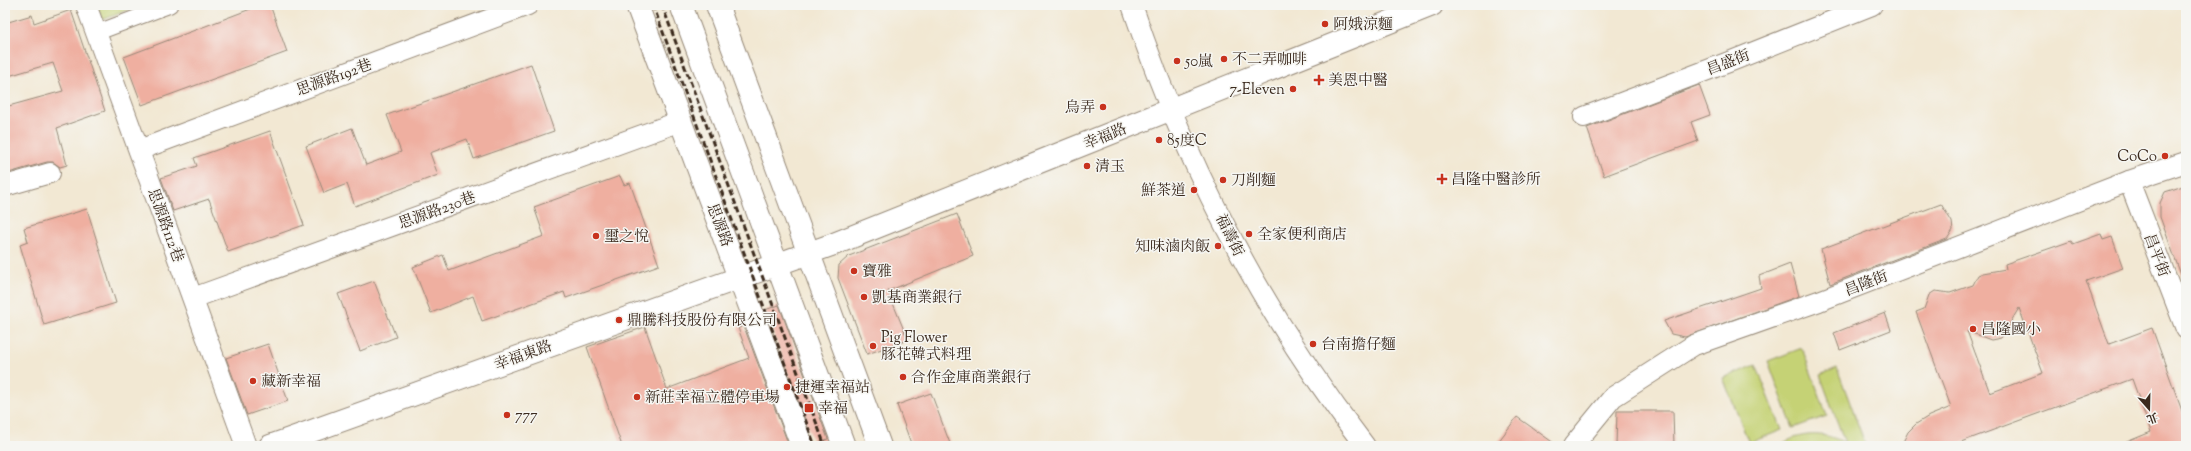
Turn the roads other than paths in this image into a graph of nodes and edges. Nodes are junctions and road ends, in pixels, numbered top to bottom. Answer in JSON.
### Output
{"nodes":[{"id":1,"x":86,"y":5,"type":"edge"},
{"id":2,"x":170,"y":5,"type":"edge"},
{"id":3,"x":528,"y":5,"type":"edge"},
{"id":4,"x":637,"y":5,"type":"edge"},
{"id":5,"x":681,"y":5,"type":"edge"},
{"id":6,"x":717,"y":5,"type":"edge"},
{"id":7,"x":1132,"y":5,"type":"edge"},
{"id":8,"x":1432,"y":5,"type":"edge"},
{"id":9,"x":1872,"y":5,"type":"edge"},
{"id":10,"x":96,"y":33,"type":"junction"},
{"id":11,"x":1171,"y":110,"type":"junction"},
{"id":12,"x":1584,"y":117,"type":"dead end"},
{"id":13,"x":681,"y":121,"type":"junction"},
{"id":14,"x":139,"y":150,"type":"junction"},
{"id":15,"x":2186,"y":162,"type":"edge"},
{"id":16,"x":50,"y":173,"type":"dead end"},
{"id":17,"x":2128,"y":181,"type":"junction"},
{"id":18,"x":5,"y":186,"type":"edge"},
{"id":19,"x":808,"y":254,"type":"junction"},
{"id":20,"x":777,"y":265,"type":"junction"},
{"id":21,"x":740,"y":278,"type":"junction"},
{"id":22,"x":193,"y":298,"type":"junction"},
{"id":23,"x":2182,"y":308,"type":"edge"},
{"id":24,"x":2186,"y":329,"type":"edge"},
{"id":25,"x":246,"y":446,"type":"edge"},
{"id":26,"x":270,"y":446,"type":"edge"},
{"id":27,"x":802,"y":446,"type":"edge"},
{"id":28,"x":844,"y":446,"type":"edge"},
{"id":29,"x":880,"y":446,"type":"edge"},
{"id":30,"x":1364,"y":446,"type":"edge"},
{"id":31,"x":1573,"y":446,"type":"edge"}],
"edges":[{"from":1,"to":10,"type":"street","name":"思源路112巷"},
{"from":2,"to":10,"type":"street"},
{"from":3,"to":14,"type":"street","name":"思源路192巷"},
{"from":4,"to":13,"type":"main road","name":"思源路"},
{"from":5,"to":20,"type":"main road"},
{"from":6,"to":19,"type":"main road"},
{"from":7,"to":11,"type":"street","name":"福壽街"},
{"from":8,"to":11,"type":"main road","name":"幸福路"},
{"from":9,"to":12,"type":"street","name":"昌盛街"},
{"from":10,"to":14,"type":"street","name":"思源路112巷"},
{"from":11,"to":19,"type":"main road","name":"幸福路"},
{"from":11,"to":30,"type":"street","name":"福壽街"},
{"from":13,"to":21,"type":"main road","name":"思源路"},
{"from":13,"to":22,"type":"street","name":"思源路230巷"},
{"from":14,"to":22,"type":"street","name":"思源路112巷"},
{"from":15,"to":17,"type":"street","name":"昌隆街"},
{"from":16,"to":18,"type":"street"},
{"from":17,"to":23,"type":"street","name":"昌平街"},
{"from":17,"to":31,"type":"street","name":"昌隆街"},
{"from":19,"to":20,"type":"main road","name":"幸福路"},
{"from":19,"to":29,"type":"main road"},
{"from":20,"to":21,"type":"main road","name":"幸福東路"},
{"from":20,"to":28,"type":"main road"},
{"from":21,"to":26,"type":"main road","name":"幸福東路"},
{"from":21,"to":27,"type":"main road","name":"思源路"},
{"from":22,"to":25,"type":"street","name":"思源路112巷"},
{"from":23,"to":24,"type":"street","name":"昌平街"}]}
